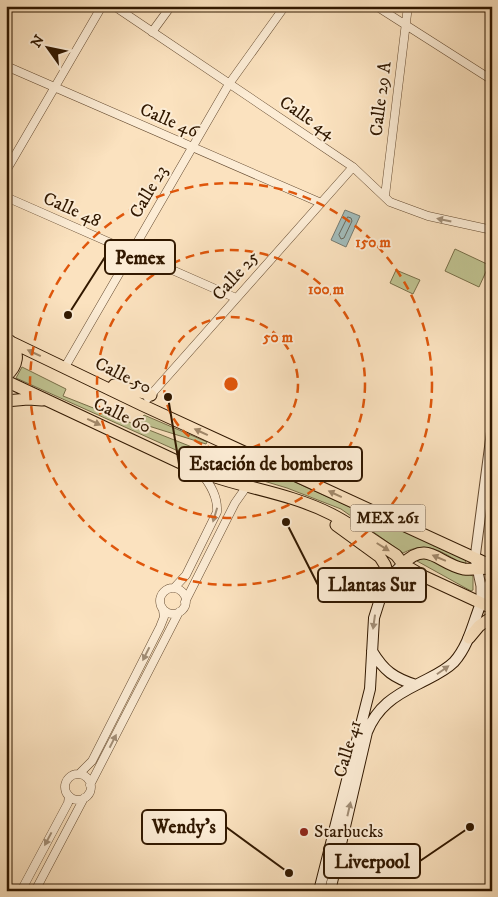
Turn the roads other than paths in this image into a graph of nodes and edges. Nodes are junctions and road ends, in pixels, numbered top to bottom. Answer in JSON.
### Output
{"nodes":[{"id":1,"x":102,"y":6,"type":"edge"},
{"id":2,"x":114,"y":6,"type":"edge"},
{"id":3,"x":171,"y":6,"type":"edge"},
{"id":4,"x":284,"y":6,"type":"edge"},
{"id":5,"x":376,"y":6,"type":"edge"},
{"id":6,"x":408,"y":6,"type":"edge"},
{"id":7,"x":405,"y":26,"type":"junction"},
{"id":8,"x":152,"y":32,"type":"junction"},
{"id":9,"x":6,"y":66,"type":"edge"},
{"id":10,"x":492,"y":80,"type":"edge"},
{"id":11,"x":229,"y":84,"type":"junction"},
{"id":12,"x":54,"y":88,"type":"junction"},
{"id":13,"x":192,"y":147,"type":"junction"},
{"id":14,"x":352,"y":167,"type":"junction"},
{"id":15,"x":6,"y":171,"type":"edge"},
{"id":16,"x":385,"y":196,"type":"junction"},
{"id":17,"x":6,"y":197,"type":"edge"},
{"id":18,"x":320,"y":203,"type":"junction"},
{"id":19,"x":492,"y":230,"type":"edge"},
{"id":20,"x":132,"y":252,"type":"junction"},
{"id":21,"x":236,"y":298,"type":"junction"},
{"id":22,"x":9,"y":340,"type":"edge"},
{"id":23,"x":66,"y":367,"type":"junction"},
{"id":24,"x":6,"y":376,"type":"edge"},
{"id":25,"x":89,"y":378,"type":"junction"},
{"id":26,"x":6,"y":381,"type":"edge"},
{"id":27,"x":151,"y":395,"type":"junction"},
{"id":28,"x":6,"y":401,"type":"edge"},
{"id":29,"x":50,"y":401,"type":"junction"},
{"id":30,"x":142,"y":405,"type":"junction"},
{"id":31,"x":492,"y":428,"type":"edge"},
{"id":32,"x":491,"y":446,"type":"edge"},
{"id":33,"x":200,"y":472,"type":"junction"},
{"id":34,"x":247,"y":486,"type":"junction"},
{"id":35,"x":269,"y":492,"type":"junction"},
{"id":36,"x":477,"y":563,"type":"junction"},
{"id":37,"x":403,"y":564,"type":"junction"},
{"id":38,"x":492,"y":567,"type":"edge"},
{"id":39,"x":390,"y":578,"type":"junction"},
{"id":40,"x":492,"y":578,"type":"edge"},
{"id":41,"x":174,"y":588,"type":"junction"},
{"id":42,"x":186,"y":602,"type":"junction"},
{"id":43,"x":481,"y":603,"type":"junction"},
{"id":44,"x":492,"y":608,"type":"edge"},
{"id":45,"x":163,"y":610,"type":"junction"},
{"id":46,"x":179,"y":612,"type":"junction"},
{"id":47,"x":492,"y":617,"type":"edge"},
{"id":48,"x":469,"y":638,"type":"junction"},
{"id":49,"x":371,"y":650,"type":"junction"},
{"id":50,"x":416,"y":685,"type":"junction"},
{"id":51,"x":79,"y":774,"type":"junction"},
{"id":52,"x":90,"y":785,"type":"junction"},
{"id":53,"x":68,"y":796,"type":"junction"},
{"id":54,"x":84,"y":798,"type":"junction"},
{"id":55,"x":21,"y":891,"type":"edge"},
{"id":56,"x":35,"y":891,"type":"edge"},
{"id":57,"x":319,"y":891,"type":"edge"},
{"id":58,"x":330,"y":891,"type":"edge"}],
"edges":[{"from":1,"to":12,"type":"street"},
{"from":2,"to":8,"type":"street","name":"Calle 44"},
{"from":3,"to":8,"type":"street"},
{"from":4,"to":11,"type":"street","name":"Calle 23"},
{"from":5,"to":7,"type":"street"},
{"from":6,"to":7,"type":"street","name":"Calle 29 A"},
{"from":7,"to":10,"type":"street"},
{"from":7,"to":16,"type":"street","name":"Calle 29 A"},
{"from":8,"to":11,"type":"street","name":"Calle 44"},
{"from":9,"to":12,"type":"street","name":"Calle 46"},
{"from":11,"to":13,"type":"street","name":"Calle 23"},
{"from":11,"to":14,"type":"street","name":"Calle 44"},
{"from":12,"to":13,"type":"street","name":"Calle 46"},
{"from":12,"to":15,"type":"street"},
{"from":13,"to":18,"type":"street","name":"Calle 46"},
{"from":13,"to":20,"type":"street","name":"Calle 23"},
{"from":14,"to":16,"type":"street","name":"Calle 44"},
{"from":14,"to":18,"type":"street","name":"Calle 25"},
{"from":19,"to":16,"type":"street","name":"Calle 44","one_way":true},
{"from":17,"to":20,"type":"street","name":"Calle 48"},
{"from":18,"to":21,"type":"street","name":"Calle 25"},
{"from":20,"to":21,"type":"street","name":"Calle 48"},
{"from":20,"to":23,"type":"street","name":"Calle 23"},
{"from":21,"to":27,"type":"street","name":"Calle 25"},
{"from":23,"to":22,"type":"main road","name":"Calle 50","number":"MEX 261","one_way":true},
{"from":22,"to":24,"type":"main road"},
{"from":23,"to":25,"type":"main road","name":"Calle 50","number":"MEX 261"},
{"from":25,"to":27,"type":"main road"},
{"from":25,"to":30,"type":"main road","name":"Calle 50","number":"MEX 261"},
{"from":26,"to":29,"type":"main road","name":"Calle 60","number":"MEX 261"},
{"from":27,"to":30,"type":"street","name":"Calle 25"},
{"from":28,"to":29,"type":"main road"},
{"from":29,"to":33,"type":"main road","name":"Calle 60","number":"MEX 261","one_way":true},
{"from":36,"to":30,"type":"main road","name":"Calle 50","number":"MEX 261","one_way":true},
{"from":31,"to":32,"type":"street"},
{"from":32,"to":36,"type":"street"},
{"from":33,"to":34,"type":"main road","name":"Calle 60","number":"MEX 261"},
{"from":33,"to":41,"type":"street","one_way":true},
{"from":34,"to":35,"type":"main road","name":"Calle 60","number":"MEX 261"},
{"from":34,"to":42,"type":"street"},
{"from":35,"to":37,"type":"main road","name":"Calle 60","number":"MEX 261","one_way":true},
{"from":35,"to":39,"type":"main road"},
{"from":36,"to":37,"type":"main road","one_way":true},
{"from":36,"to":38,"type":"main road"},
{"from":36,"to":43,"type":"street"},
{"from":37,"to":39,"type":"main road","name":"Calle 41"},
{"from":37,"to":43,"type":"main road","name":"Calle 60","number":"MEX 261"},
{"from":39,"to":49,"type":"main road","name":"Calle 41","one_way":true},
{"from":40,"to":43,"type":"street"},
{"from":41,"to":42,"type":"street"},
{"from":41,"to":45,"type":"street"},
{"from":42,"to":46,"type":"street"},
{"from":43,"to":44,"type":"main road","name":"Calle 60","number":"MEX 261"},
{"from":43,"to":48,"type":"main road","name":"Calle 41"},
{"from":45,"to":46,"type":"street"},
{"from":45,"to":51,"type":"street","one_way":true},
{"from":52,"to":46,"type":"street","one_way":true},
{"from":47,"to":48,"type":"main road"},
{"from":50,"to":48,"type":"main road","name":"Calle 41","one_way":true},
{"from":49,"to":50,"type":"main road"},
{"from":49,"to":57,"type":"main road","name":"Calle 41"},
{"from":58,"to":50,"type":"main road","name":"Calle 41","one_way":true},
{"from":51,"to":52,"type":"street"},
{"from":51,"to":53,"type":"street"},
{"from":52,"to":54,"type":"street"},
{"from":53,"to":54,"type":"street"},
{"from":53,"to":55,"type":"street","one_way":true},
{"from":54,"to":56,"type":"street"}]}
